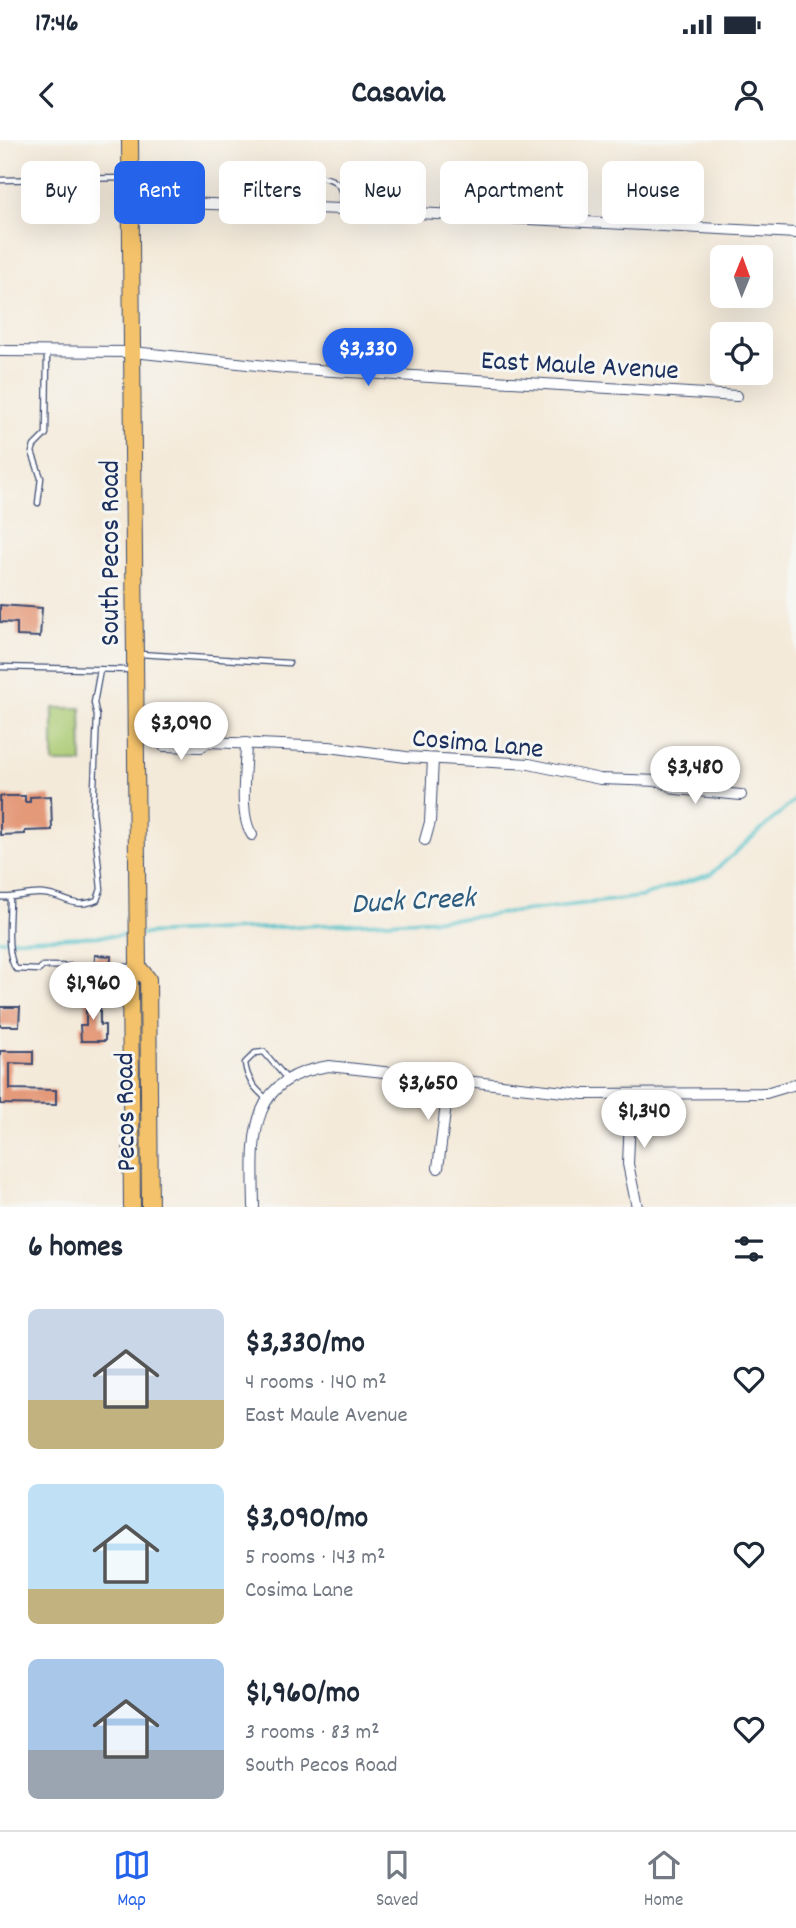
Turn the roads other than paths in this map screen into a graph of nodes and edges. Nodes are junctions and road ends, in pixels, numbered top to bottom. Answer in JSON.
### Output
{"nodes":[{"id":1,"x":130,"y":140,"type":"edge"},
{"id":2,"x":131,"y":161,"type":"edge"},
{"id":3,"x":114,"y":178,"type":"edge"},
{"id":4,"x":326,"y":178,"type":"edge"},
{"id":5,"x":0,"y":180,"type":"edge"},
{"id":6,"x":340,"y":188,"type":"edge"},
{"id":7,"x":588,"y":222,"type":"edge"},
{"id":8,"x":131,"y":224,"type":"edge"},
{"id":9,"x":796,"y":233,"type":"edge"},
{"id":10,"x":0,"y":351,"type":"edge"},
{"id":11,"x":47,"y":351,"type":"junction"},
{"id":12,"x":133,"y":352,"type":"junction"},
{"id":13,"x":737,"y":396,"type":"dead end"},
{"id":14,"x":38,"y":503,"type":"dead end"},
{"id":15,"x":135,"y":662,"type":"junction"},
{"id":16,"x":289,"y":663,"type":"dead end"},
{"id":17,"x":0,"y":667,"type":"edge"},
{"id":18,"x":100,"y":670,"type":"junction"},
{"id":19,"x":186,"y":734,"type":"junction"},
{"id":20,"x":136,"y":737,"type":"junction"},
{"id":21,"x":156,"y":738,"type":"junction"},
{"id":22,"x":208,"y":742,"type":"junction"},
{"id":23,"x":246,"y":743,"type":"junction"},
{"id":24,"x":186,"y":747,"type":"junction"},
{"id":25,"x":433,"y":759,"type":"junction"},
{"id":26,"x":741,"y":795,"type":"dead end"},
{"id":27,"x":252,"y":835,"type":"dead end"},
{"id":28,"x":425,"y":840,"type":"dead end"},
{"id":29,"x":0,"y":897,"type":"edge"},
{"id":30,"x":10,"y":898,"type":"junction"},
{"id":31,"x":140,"y":964,"type":"junction"},
{"id":32,"x":287,"y":1079,"type":"junction"},
{"id":33,"x":449,"y":1080,"type":"junction"},
{"id":34,"x":796,"y":1084,"type":"edge"},
{"id":35,"x":631,"y":1094,"type":"junction"},
{"id":36,"x":268,"y":1100,"type":"junction"},
{"id":37,"x":438,"y":1168,"type":"dead end"},
{"id":38,"x":132,"y":1207,"type":"edge"},
{"id":39,"x":150,"y":1207,"type":"edge"},
{"id":40,"x":254,"y":1207,"type":"edge"},
{"id":41,"x":637,"y":1207,"type":"edge"}],
"edges":[{"from":1,"to":2,"type":"main road","name":"South Pecos Road"},
{"from":3,"to":5,"type":"lane"},
{"from":4,"to":6,"type":"lane"},
{"from":7,"to":9,"type":"street"},
{"from":8,"to":12,"type":"main road","name":"South Pecos Road"},
{"from":10,"to":11,"type":"street","name":"East Maule Avenue"},
{"from":11,"to":12,"type":"street","name":"East Maule Avenue"},
{"from":11,"to":14,"type":"lane"},
{"from":12,"to":13,"type":"street","name":"East Maule Avenue"},
{"from":12,"to":15,"type":"main road","name":"South Pecos Road"},
{"from":15,"to":16,"type":"lane"},
{"from":15,"to":18,"type":"lane"},
{"from":15,"to":20,"type":"main road","name":"South Pecos Road"},
{"from":17,"to":18,"type":"lane"},
{"from":18,"to":30,"type":"lane"},
{"from":19,"to":21,"type":"street","name":"Cosima Lane"},
{"from":19,"to":22,"type":"street","name":"Cosima Lane"},
{"from":19,"to":24,"type":"lane"},
{"from":20,"to":21,"type":"street","name":"Cosima Lane"},
{"from":20,"to":31,"type":"main road","name":"South Pecos Road"},
{"from":21,"to":24,"type":"street","name":"Cosima Lane"},
{"from":22,"to":23,"type":"street","name":"Cosima Lane"},
{"from":22,"to":24,"type":"street","name":"Cosima Lane"},
{"from":23,"to":25,"type":"street","name":"Cosima Lane"},
{"from":23,"to":27,"type":"street"},
{"from":25,"to":26,"type":"street","name":"Cosima Lane"},
{"from":25,"to":28,"type":"street"},
{"from":29,"to":30,"type":"lane"},
{"from":30,"to":31,"type":"lane"},
{"from":31,"to":38,"type":"main road","name":"South Pecos Road"},
{"from":31,"to":39,"type":"main road","name":"Pecos Road"},
{"from":32,"to":33,"type":"street"},
{"from":32,"to":36,"type":"street"},
{"from":32,"to":36,"type":"lane"},
{"from":33,"to":35,"type":"street"},
{"from":33,"to":37,"type":"street"},
{"from":34,"to":35,"type":"street"},
{"from":35,"to":41,"type":"street"},
{"from":36,"to":40,"type":"street"}]}
